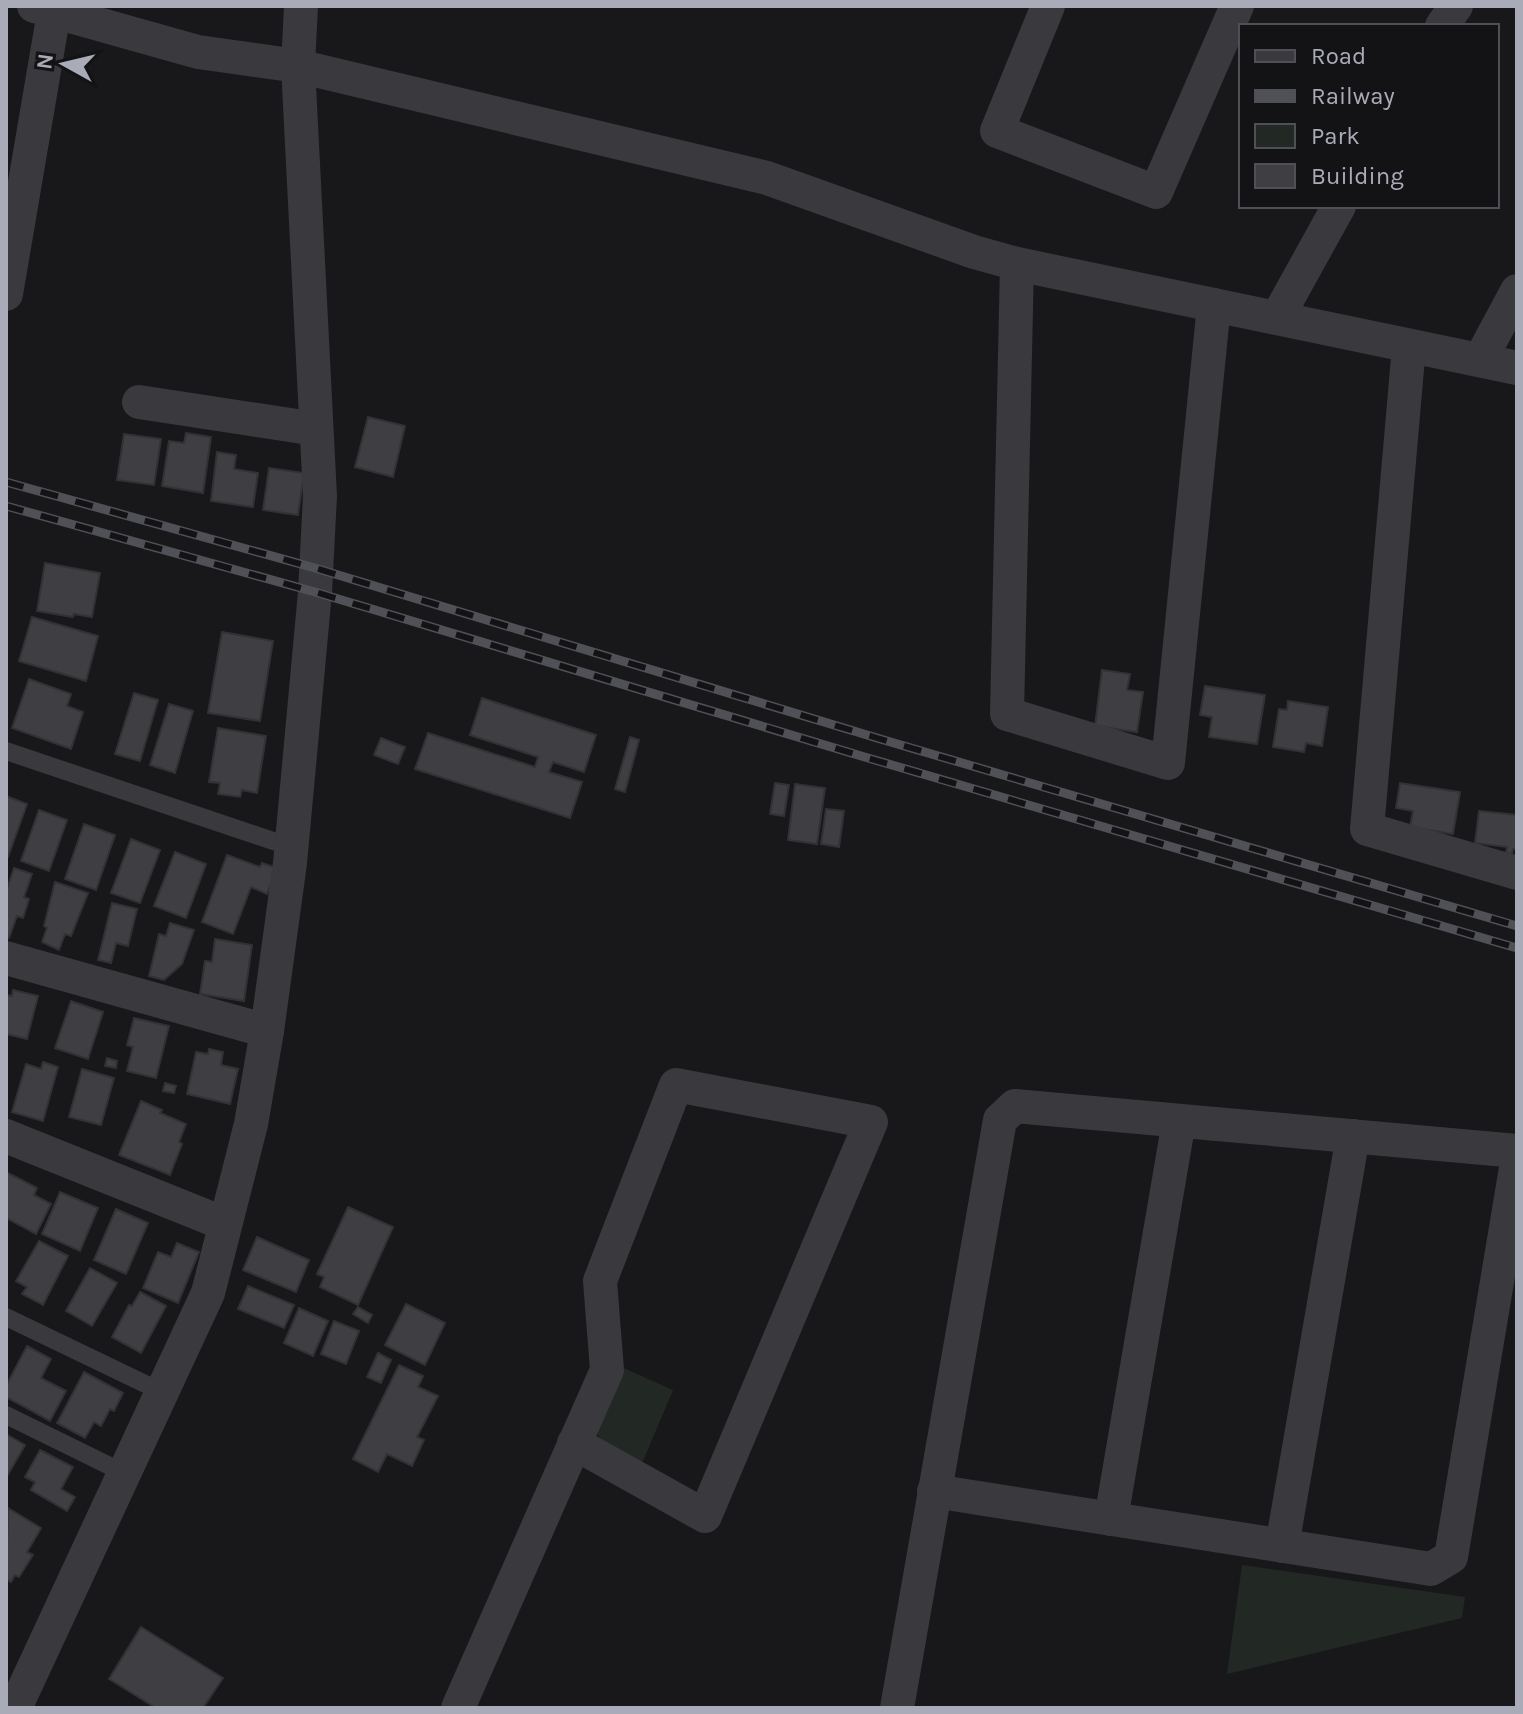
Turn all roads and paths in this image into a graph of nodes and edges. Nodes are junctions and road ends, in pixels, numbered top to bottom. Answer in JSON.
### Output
{"nodes":[{"id":1,"x":301,"y":6,"type":"edge"},
{"id":2,"x":1048,"y":6,"type":"edge"},
{"id":3,"x":1237,"y":6,"type":"edge"},
{"id":4,"x":1456,"y":6,"type":"edge"},
{"id":5,"x":44,"y":9,"type":"edge"},
{"id":6,"x":1443,"y":24,"type":"edge"},
{"id":7,"x":298,"y":66,"type":"junction"},
{"id":8,"x":1338,"y":208,"type":"edge"},
{"id":9,"x":1017,"y":264,"type":"junction"},
{"id":10,"x":1517,"y":291,"type":"edge"},
{"id":11,"x":6,"y":294,"type":"edge"},
{"id":12,"x":1214,"y":305,"type":"junction"},
{"id":13,"x":1277,"y":318,"type":"junction"},
{"id":14,"x":1409,"y":346,"type":"junction"},
{"id":15,"x":1480,"y":360,"type":"junction"},
{"id":16,"x":1517,"y":368,"type":"edge"},
{"id":17,"x":139,"y":402,"type":"dead end"},
{"id":18,"x":316,"y":429,"type":"junction"},
{"id":19,"x":6,"y":751,"type":"edge"},
{"id":20,"x":291,"y":847,"type":"junction"},
{"id":21,"x":1517,"y":873,"type":"edge"},
{"id":22,"x":6,"y":958,"type":"edge"},
{"id":23,"x":267,"y":1031,"type":"junction"},
{"id":24,"x":1179,"y":1121,"type":"junction"},
{"id":25,"x":6,"y":1136,"type":"edge"},
{"id":26,"x":1353,"y":1136,"type":"junction"},
{"id":27,"x":1517,"y":1151,"type":"edge"},
{"id":28,"x":1517,"y":1162,"type":"edge"},
{"id":29,"x":225,"y":1224,"type":"junction"},
{"id":30,"x":6,"y":1317,"type":"edge"},
{"id":31,"x":164,"y":1393,"type":"junction"},
{"id":32,"x":6,"y":1415,"type":"edge"},
{"id":33,"x":574,"y":1443,"type":"junction"},
{"id":34,"x":126,"y":1474,"type":"junction"},
{"id":35,"x":934,"y":1491,"type":"junction"},
{"id":36,"x":1111,"y":1519,"type":"junction"},
{"id":37,"x":1282,"y":1546,"type":"junction"},
{"id":38,"x":15,"y":1708,"type":"edge"},
{"id":39,"x":458,"y":1708,"type":"edge"},
{"id":40,"x":897,"y":1708,"type":"edge"}],
"edges":[{"from":1,"to":7,"type":"street"},
{"from":2,"to":3,"type":"street"},
{"from":4,"to":6,"type":"street"},
{"from":5,"to":7,"type":"street"},
{"from":5,"to":11,"type":"street"},
{"from":7,"to":9,"type":"street"},
{"from":7,"to":18,"type":"street"},
{"from":8,"to":13,"type":"street"},
{"from":9,"to":12,"type":"street"},
{"from":9,"to":12,"type":"street"},
{"from":10,"to":15,"type":"street"},
{"from":12,"to":13,"type":"street"},
{"from":13,"to":14,"type":"street"},
{"from":14,"to":15,"type":"street"},
{"from":14,"to":21,"type":"street"},
{"from":15,"to":16,"type":"street"},
{"from":17,"to":18,"type":"street"},
{"from":18,"to":20,"type":"street"},
{"from":19,"to":20,"type":"lane"},
{"from":20,"to":23,"type":"street"},
{"from":22,"to":23,"type":"street"},
{"from":23,"to":29,"type":"street"},
{"from":24,"to":26,"type":"street"},
{"from":24,"to":35,"type":"street"},
{"from":24,"to":36,"type":"street"},
{"from":25,"to":29,"type":"street"},
{"from":26,"to":27,"type":"street"},
{"from":26,"to":37,"type":"street"},
{"from":28,"to":37,"type":"street"},
{"from":29,"to":31,"type":"street"},
{"from":30,"to":31,"type":"lane"},
{"from":31,"to":34,"type":"street"},
{"from":32,"to":34,"type":"lane"},
{"from":33,"to":33,"type":"street"},
{"from":33,"to":39,"type":"street"},
{"from":34,"to":38,"type":"street"},
{"from":35,"to":36,"type":"street"},
{"from":35,"to":40,"type":"street"},
{"from":36,"to":37,"type":"street"}]}
